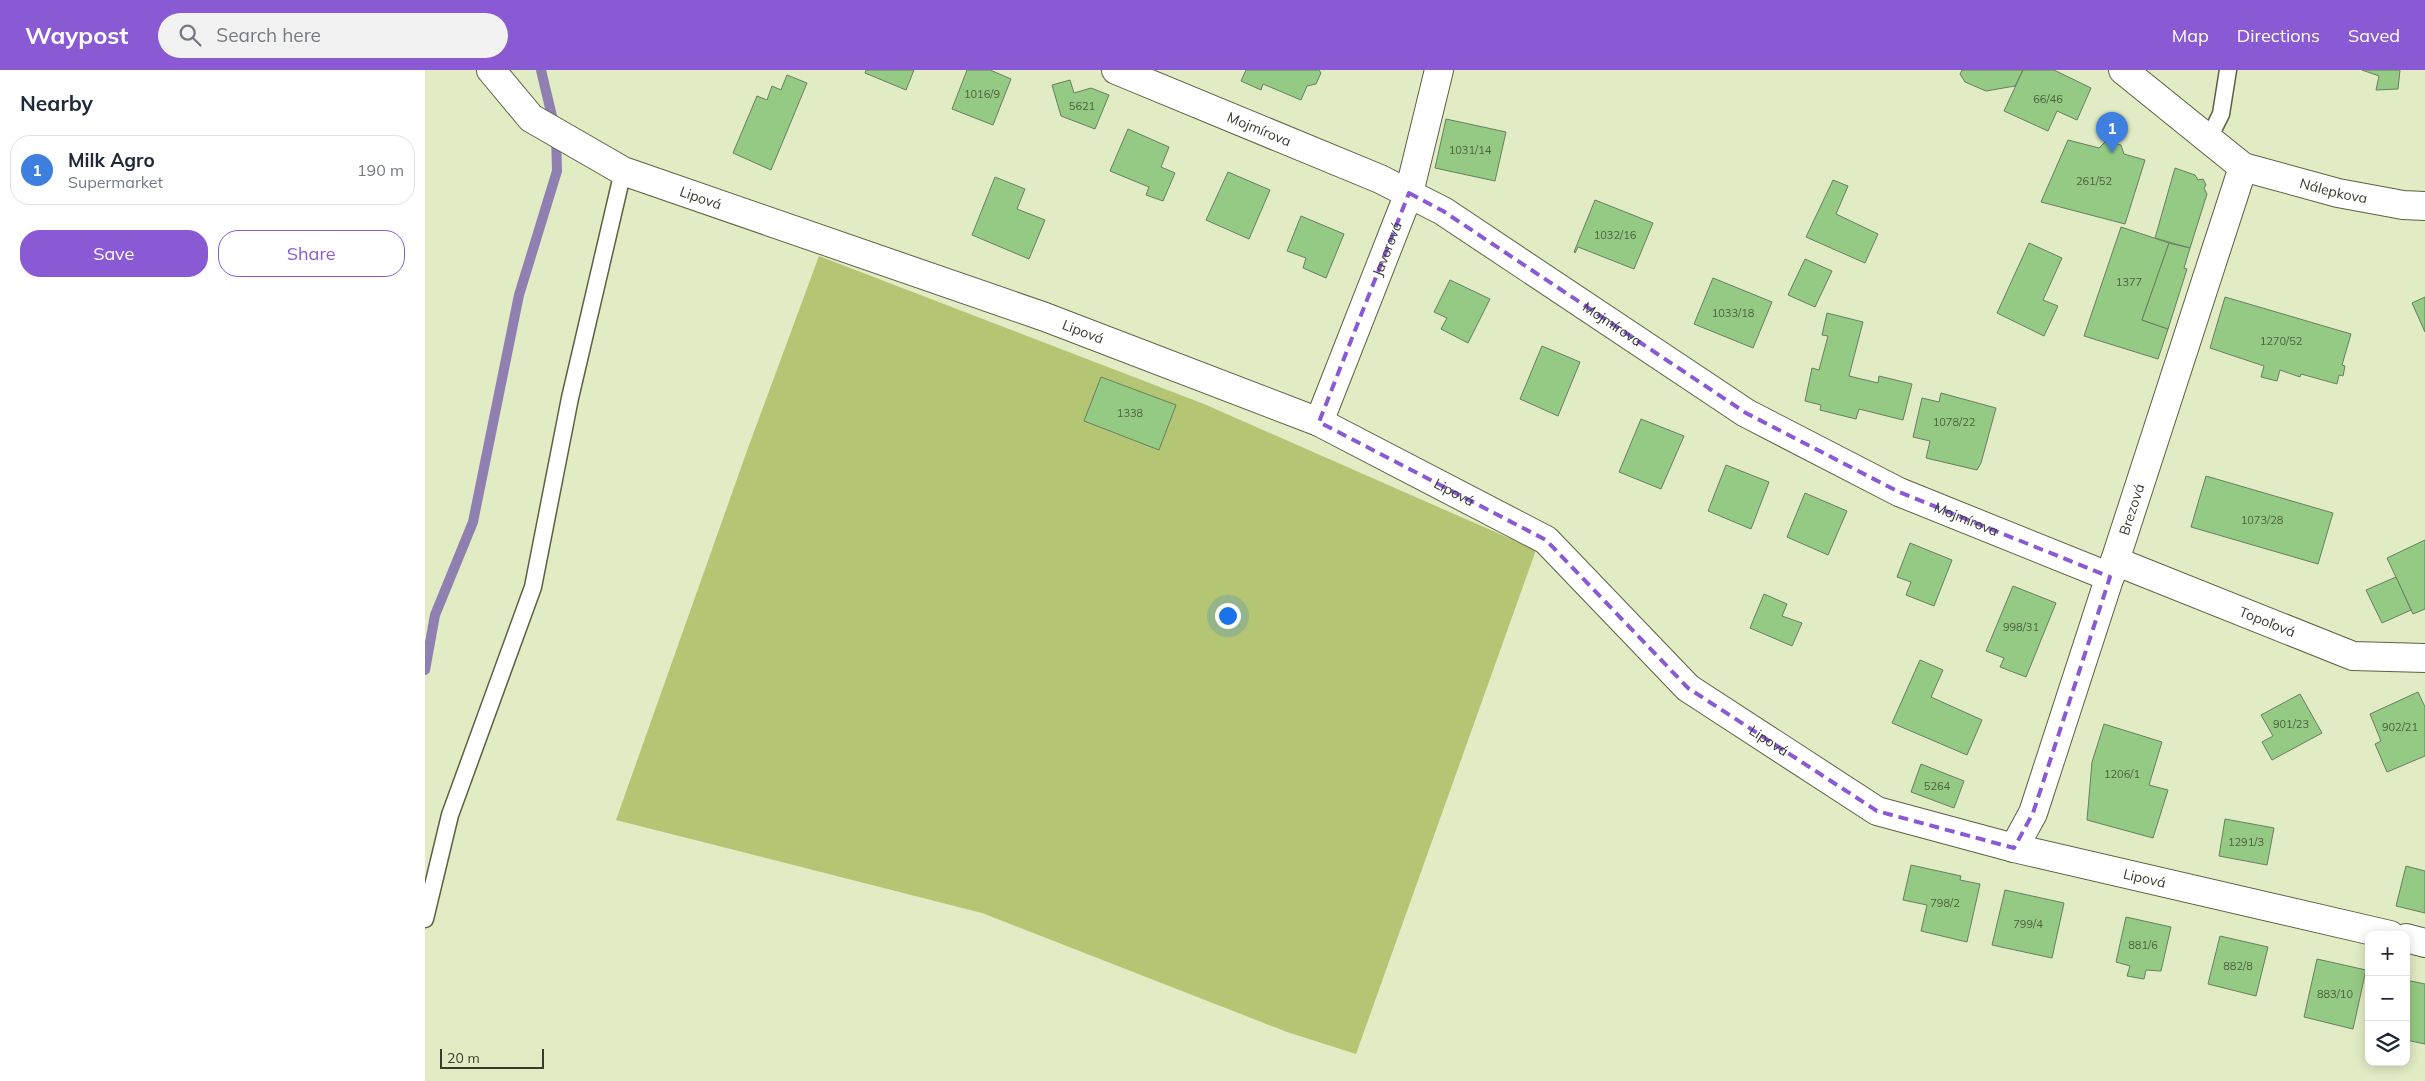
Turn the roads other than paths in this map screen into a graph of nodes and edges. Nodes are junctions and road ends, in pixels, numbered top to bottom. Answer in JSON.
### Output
{"nodes":[{"id":1,"x":491,"y":70,"type":"edge"},
{"id":2,"x":1116,"y":70,"type":"edge"},
{"id":3,"x":1439,"y":70,"type":"edge"},
{"id":4,"x":2123,"y":70,"type":"edge"},
{"id":5,"x":2228,"y":70,"type":"edge"},
{"id":6,"x":2208,"y":140,"type":"junction"},
{"id":7,"x":2243,"y":167,"type":"junction"},
{"id":8,"x":623,"y":171,"type":"junction"},
{"id":9,"x":1409,"y":194,"type":"junction"},
{"id":10,"x":2425,"y":206,"type":"edge"},
{"id":11,"x":1319,"y":422,"type":"junction"},
{"id":12,"x":2112,"y":569,"type":"junction"},
{"id":13,"x":2425,"y":658,"type":"edge"},
{"id":14,"x":2013,"y":848,"type":"junction"},
{"id":15,"x":425,"y":918,"type":"edge"},
{"id":16,"x":2374,"y":931,"type":"edge"},
{"id":17,"x":2410,"y":939,"type":"edge"},
{"id":18,"x":2425,"y":943,"type":"edge"}],
"edges":[{"from":1,"to":8,"type":"street","name":"Lipová"},
{"from":2,"to":9,"type":"street","name":"Mojmírova"},
{"from":3,"to":9,"type":"street","name":"Javorová"},
{"from":4,"to":6,"type":"street"},
{"from":5,"to":6,"type":"lane"},
{"from":6,"to":7,"type":"street"},
{"from":7,"to":10,"type":"street","name":"Nálepkova"},
{"from":7,"to":12,"type":"street","name":"Brezová"},
{"from":8,"to":11,"type":"street","name":"Lipová"},
{"from":8,"to":15,"type":"lane"},
{"from":9,"to":11,"type":"street","name":"Javorová"},
{"from":9,"to":12,"type":"street","name":"Mojmírova"},
{"from":11,"to":14,"type":"street","name":"Lipová"},
{"from":12,"to":13,"type":"street","name":"Topoľová"},
{"from":12,"to":14,"type":"street","name":"Brezová"},
{"from":14,"to":16,"type":"street","name":"Lipová"},
{"from":17,"to":18,"type":"street"}]}
